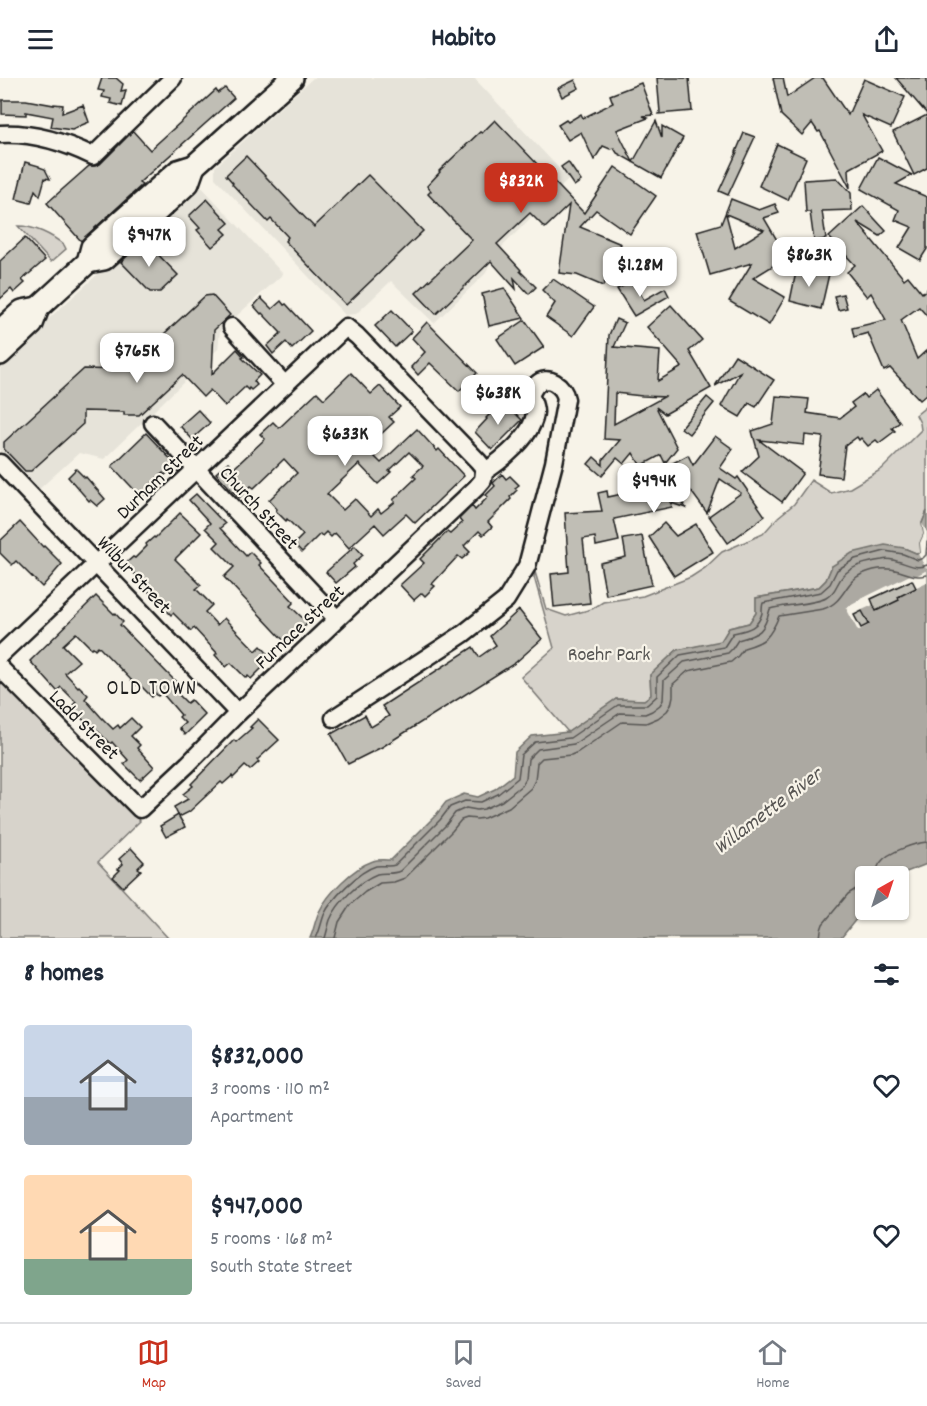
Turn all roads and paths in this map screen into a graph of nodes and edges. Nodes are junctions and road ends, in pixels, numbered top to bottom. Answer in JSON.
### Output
{"nodes":[{"id":1,"x":173,"y":78,"type":"edge"},
{"id":2,"x":288,"y":79,"type":"edge"},
{"id":3,"x":0,"y":134,"type":"edge"},
{"id":4,"x":38,"y":308,"type":"junction"},
{"id":5,"x":232,"y":327,"type":"dead end"},
{"id":6,"x":0,"y":331,"type":"edge"},
{"id":7,"x":0,"y":354,"type":"edge"},
{"id":8,"x":285,"y":385,"type":"junction"},
{"id":9,"x":153,"y":423,"type":"dead end"},
{"id":10,"x":0,"y":463,"type":"edge"},
{"id":11,"x":196,"y":470,"type":"junction"},
{"id":12,"x":484,"y":472,"type":"junction"},
{"id":13,"x":97,"y":564,"type":"junction"},
{"id":14,"x":337,"y":619,"type":"junction"},
{"id":15,"x":0,"y":655,"type":"edge"},
{"id":16,"x":0,"y":668,"type":"edge"},
{"id":17,"x":238,"y":714,"type":"junction"},
{"id":18,"x":334,"y":718,"type":"dead end"},
{"id":19,"x":140,"y":809,"type":"joint"}],
"edges":[{"from":1,"to":3,"type":"street"},
{"from":2,"to":4,"type":"main road"},
{"from":4,"to":6,"type":"main road"},
{"from":4,"to":7,"type":"main road"},
{"from":5,"to":8,"type":"street"},
{"from":8,"to":11,"type":"street","name":"Durham Street"},
{"from":8,"to":12,"type":"street","name":"Durham Street"},
{"from":9,"to":11,"type":"street","name":"Church Street"},
{"from":10,"to":13,"type":"street","name":"Wilbur Street"},
{"from":11,"to":13,"type":"street","name":"Durham Street"},
{"from":11,"to":14,"type":"street","name":"Church Street"},
{"from":12,"to":14,"type":"street","name":"Furnace Street"},
{"from":12,"to":18,"type":"street","name":"Furnace Street"},
{"from":13,"to":15,"type":"street","name":"Durham Street"},
{"from":13,"to":17,"type":"street","name":"Wilbur Street"},
{"from":14,"to":17,"type":"street","name":"Furnace Street"},
{"from":16,"to":19,"type":"street","name":"Ladd Street"},
{"from":17,"to":19,"type":"street","name":"Furnace Street"}]}
